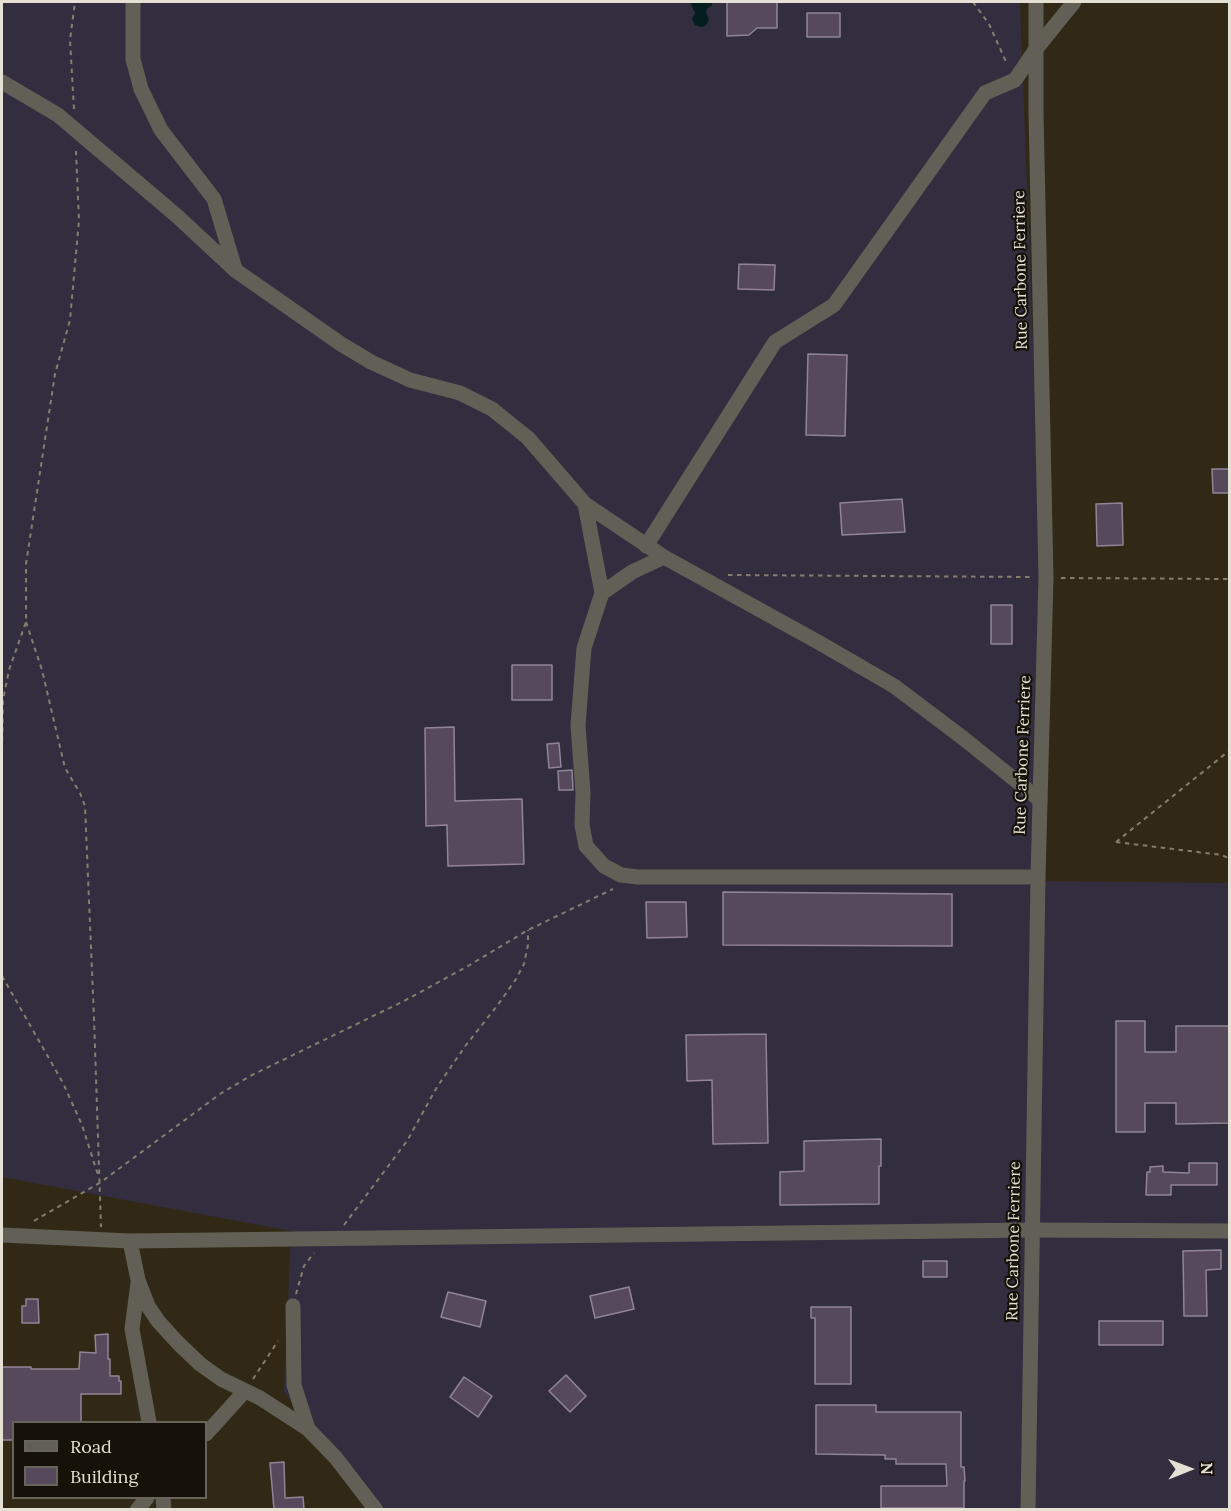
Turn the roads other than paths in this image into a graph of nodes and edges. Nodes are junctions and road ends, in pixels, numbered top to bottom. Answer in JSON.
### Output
{"nodes":[{"id":1,"x":134,"y":2,"type":"edge"},
{"id":2,"x":1036,"y":2,"type":"edge"},
{"id":3,"x":1074,"y":2,"type":"edge"},
{"id":4,"x":1036,"y":49,"type":"junction"},
{"id":5,"x":2,"y":82,"type":"edge"},
{"id":6,"x":235,"y":270,"type":"junction"},
{"id":7,"x":585,"y":504,"type":"junction"},
{"id":8,"x":646,"y":546,"type":"junction"},
{"id":9,"x":664,"y":558,"type":"junction"},
{"id":10,"x":602,"y":593,"type":"junction"},
{"id":11,"x":1040,"y":800,"type":"junction"},
{"id":12,"x":1038,"y":877,"type":"junction"},
{"id":13,"x":1032,"y":1230,"type":"junction"},
{"id":14,"x":1230,"y":1231,"type":"edge"},
{"id":15,"x":6,"y":1235,"type":"edge"},
{"id":16,"x":130,"y":1241,"type":"junction"},
{"id":17,"x":138,"y":1280,"type":"junction"},
{"id":18,"x":293,"y":1306,"type":"road end"},
{"id":19,"x":245,"y":1391,"type":"junction"},
{"id":20,"x":149,"y":1421,"type":"edge"},
{"id":21,"x":308,"y":1429,"type":"junction"},
{"id":22,"x":207,"y":1433,"type":"edge"},
{"id":23,"x":376,"y":1509,"type":"edge"},
{"id":24,"x":1028,"y":1509,"type":"edge"}],
"edges":[{"from":1,"to":6,"type":"street"},
{"from":2,"to":4,"type":"street","name":"Rue Carbone Ferriere"},
{"from":3,"to":4,"type":"street"},
{"from":4,"to":8,"type":"street"},
{"from":4,"to":11,"type":"street","name":"Rue Carbone Ferriere"},
{"from":5,"to":6,"type":"street"},
{"from":6,"to":7,"type":"street"},
{"from":7,"to":8,"type":"street"},
{"from":7,"to":10,"type":"street"},
{"from":8,"to":9,"type":"street"},
{"from":9,"to":10,"type":"street"},
{"from":9,"to":11,"type":"street"},
{"from":10,"to":12,"type":"street"},
{"from":11,"to":12,"type":"street","name":"Rue Carbone Ferriere"},
{"from":12,"to":13,"type":"street","name":"Rue Carbone Ferriere"},
{"from":13,"to":14,"type":"street"},
{"from":13,"to":16,"type":"street"},
{"from":13,"to":24,"type":"street","name":"Rue Carbone Ferriere"},
{"from":15,"to":16,"type":"street"},
{"from":16,"to":17,"type":"street"},
{"from":17,"to":19,"type":"street"},
{"from":17,"to":20,"type":"street"},
{"from":18,"to":21,"type":"street"},
{"from":19,"to":21,"type":"street"},
{"from":19,"to":22,"type":"street"},
{"from":21,"to":23,"type":"street"}]}
